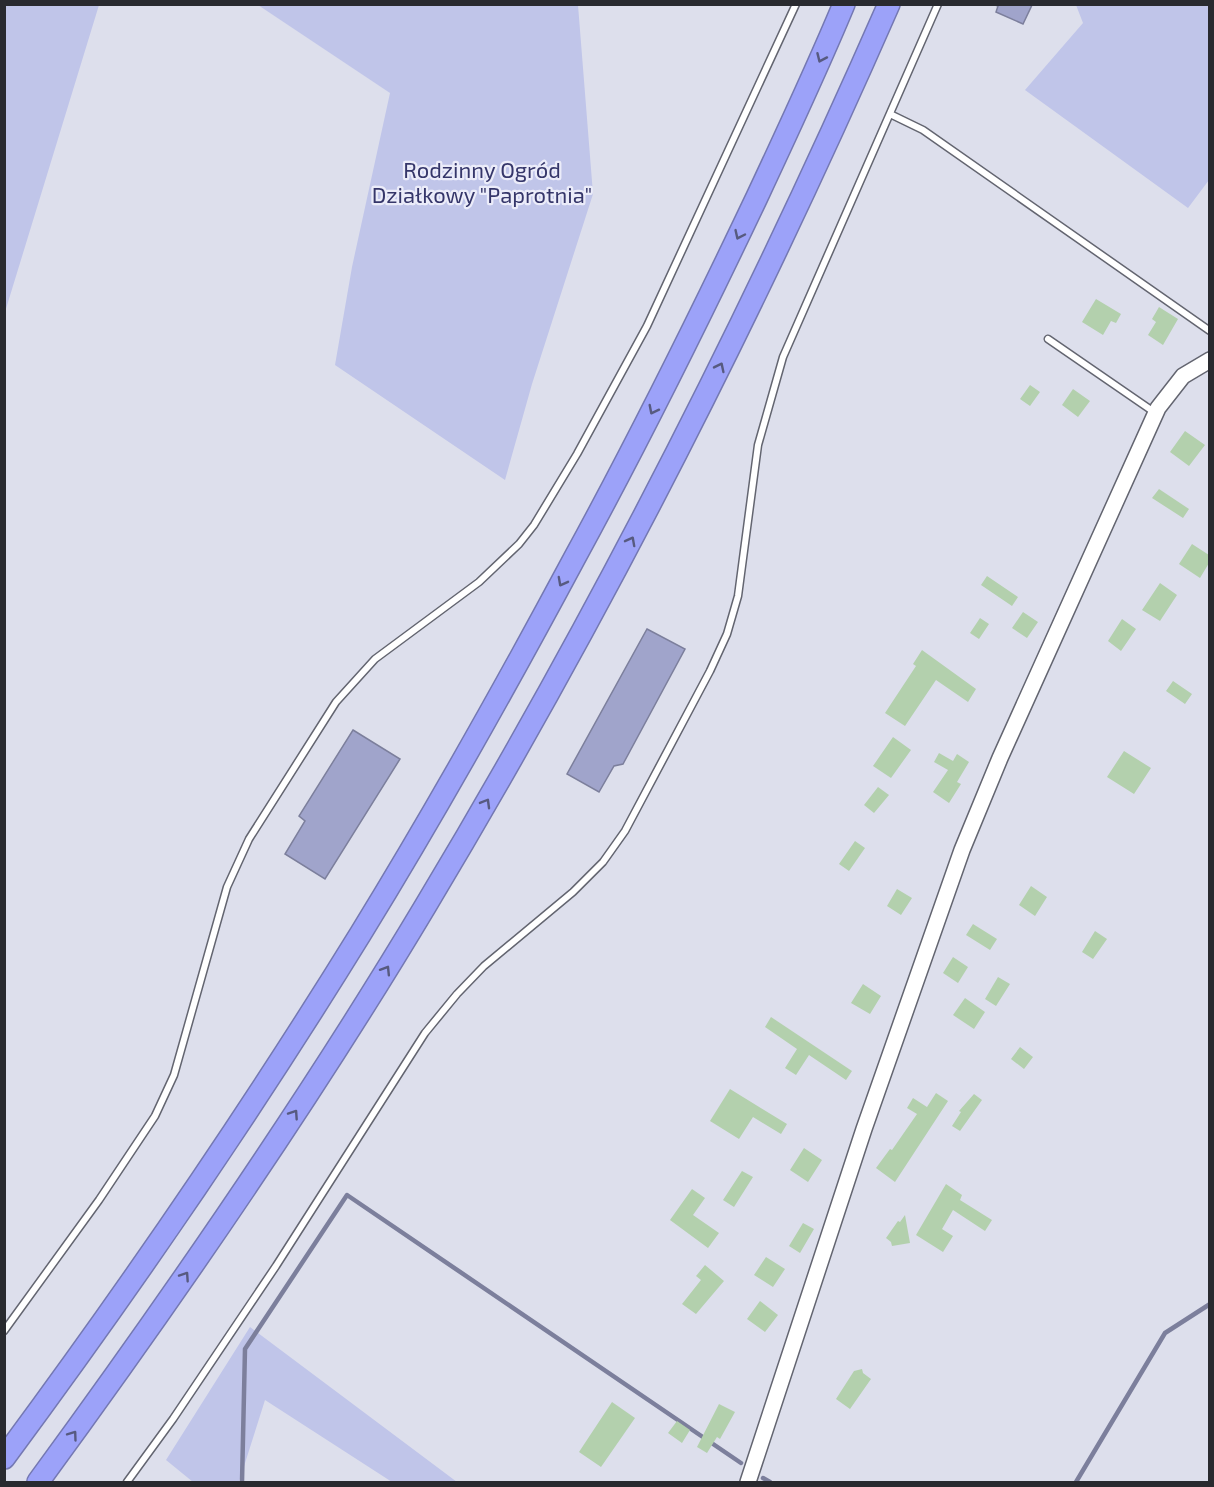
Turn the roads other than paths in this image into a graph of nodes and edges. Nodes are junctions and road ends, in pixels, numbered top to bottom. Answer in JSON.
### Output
{"nodes":[{"id":1,"x":796,"y":4,"type":"edge"},
{"id":2,"x":844,"y":4,"type":"edge"},
{"id":3,"x":889,"y":4,"type":"edge"},
{"id":4,"x":938,"y":4,"type":"edge"},
{"id":5,"x":890,"y":114,"type":"junction"},
{"id":6,"x":1209,"y":331,"type":"edge"},
{"id":7,"x":1048,"y":339,"type":"dead end"},
{"id":8,"x":1209,"y":360,"type":"edge"},
{"id":9,"x":1156,"y":412,"type":"junction"},
{"id":10,"x":4,"y":1331,"type":"edge"},
{"id":11,"x":4,"y":1458,"type":"edge"},
{"id":12,"x":38,"y":1482,"type":"edge"},
{"id":13,"x":127,"y":1482,"type":"edge"},
{"id":14,"x":748,"y":1482,"type":"edge"}],
"edges":[{"from":1,"to":10,"type":"lane"},
{"from":2,"to":11,"type":"highway","one_way":true},
{"from":12,"to":3,"type":"highway","one_way":true},
{"from":4,"to":5,"type":"lane"},
{"from":5,"to":6,"type":"lane"},
{"from":5,"to":13,"type":"lane"},
{"from":7,"to":9,"type":"lane"},
{"from":8,"to":9,"type":"street"},
{"from":9,"to":14,"type":"street"}]}
